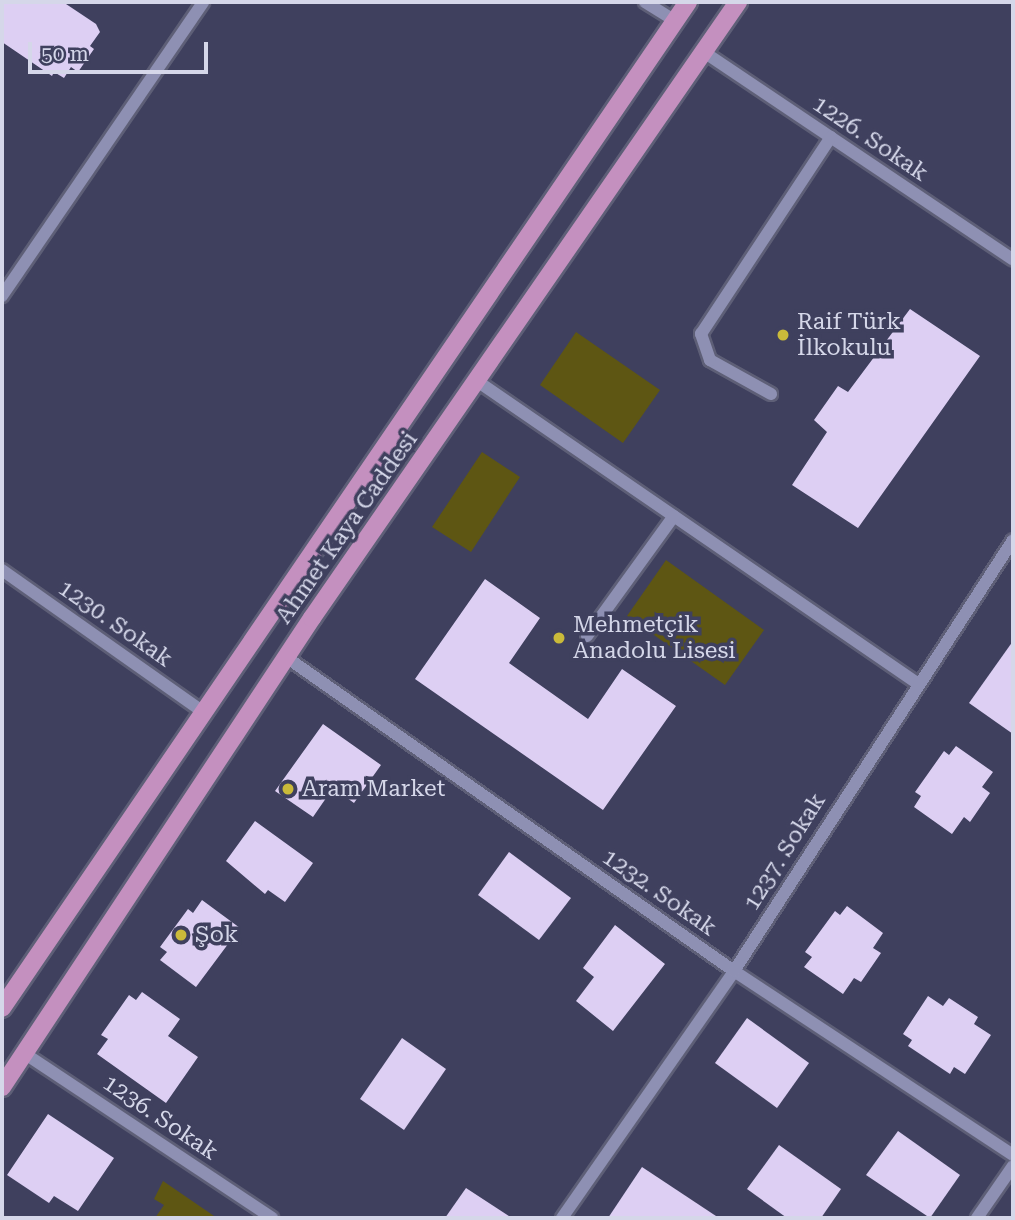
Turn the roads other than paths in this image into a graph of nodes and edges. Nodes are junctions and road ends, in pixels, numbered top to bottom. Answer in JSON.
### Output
{"nodes":[{"id":1,"x":202,"y":2,"type":"edge"},
{"id":2,"x":645,"y":2,"type":"edge"},
{"id":3,"x":688,"y":2,"type":"edge"},
{"id":4,"x":738,"y":2,"type":"edge"},
{"id":5,"x":675,"y":21,"type":"junction"},
{"id":6,"x":704,"y":52,"type":"junction"},
{"id":7,"x":831,"y":138,"type":"junction"},
{"id":8,"x":1013,"y":260,"type":"edge"},
{"id":9,"x":2,"y":296,"type":"edge"},
{"id":10,"x":480,"y":383,"type":"junction"},
{"id":11,"x":771,"y":394,"type":"dead end"},
{"id":12,"x":674,"y":516,"type":"junction"},
{"id":13,"x":1013,"y":540,"type":"edge"},
{"id":14,"x":2,"y":570,"type":"edge"},
{"id":15,"x":587,"y":636,"type":"dead end"},
{"id":16,"x":286,"y":657,"type":"junction"},
{"id":17,"x":917,"y":683,"type":"junction"},
{"id":18,"x":202,"y":712,"type":"junction"},
{"id":19,"x":734,"y":971,"type":"junction"},
{"id":20,"x":2,"y":1007,"type":"edge"},
{"id":21,"x":24,"y":1053,"type":"junction"},
{"id":22,"x":2,"y":1087,"type":"edge"},
{"id":23,"x":1013,"y":1155,"type":"edge"},
{"id":24,"x":1013,"y":1167,"type":"edge"},
{"id":25,"x":272,"y":1218,"type":"edge"},
{"id":26,"x":562,"y":1218,"type":"edge"},
{"id":27,"x":977,"y":1218,"type":"edge"}],
"edges":[{"from":1,"to":9,"type":"street"},
{"from":2,"to":5,"type":"street"},
{"from":3,"to":5,"type":"main road"},
{"from":4,"to":6,"type":"main road","name":"Ahmet Kaya Caddesi"},
{"from":5,"to":18,"type":"main road"},
{"from":6,"to":7,"type":"street","name":"1226. Sokak"},
{"from":6,"to":10,"type":"main road","name":"Ahmet Kaya Caddesi"},
{"from":7,"to":8,"type":"street","name":"1226. Sokak"},
{"from":7,"to":11,"type":"street"},
{"from":10,"to":12,"type":"street"},
{"from":10,"to":16,"type":"main road","name":"Ahmet Kaya Caddesi"},
{"from":12,"to":15,"type":"street"},
{"from":12,"to":17,"type":"street"},
{"from":13,"to":17,"type":"street","name":"1237. Sokak"},
{"from":14,"to":18,"type":"street","name":"1230. Sokak"},
{"from":16,"to":19,"type":"street","name":"1232. Sokak"},
{"from":16,"to":21,"type":"main road","name":"Ahmet Kaya Caddesi"},
{"from":17,"to":19,"type":"street","name":"1237. Sokak"},
{"from":18,"to":20,"type":"main road"},
{"from":19,"to":23,"type":"street","name":"1232. Sokak"},
{"from":19,"to":26,"type":"street","name":"1237. Sokak"},
{"from":21,"to":22,"type":"main road","name":"Ahmet Kaya Caddesi"},
{"from":21,"to":25,"type":"street","name":"1236. Sokak"},
{"from":24,"to":27,"type":"street"}]}
